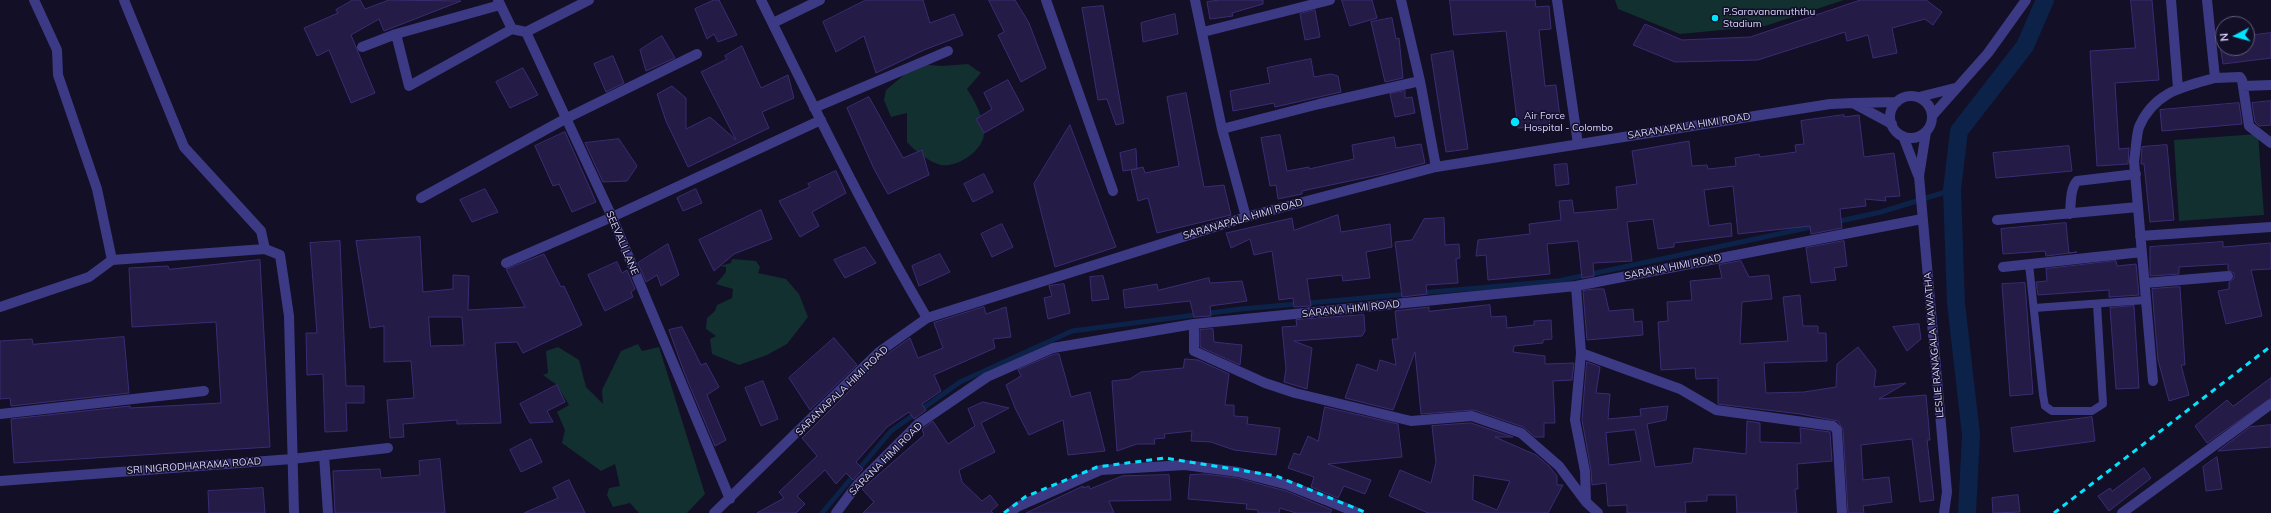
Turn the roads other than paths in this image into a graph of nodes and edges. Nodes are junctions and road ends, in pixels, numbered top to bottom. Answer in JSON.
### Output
{"nodes":[{"id":1,"x":34,"y":0,"type":"edge"},
{"id":2,"x":124,"y":0,"type":"edge"},
{"id":3,"x":589,"y":0,"type":"edge"},
{"id":4,"x":761,"y":0,"type":"edge"},
{"id":5,"x":820,"y":0,"type":"edge"},
{"id":6,"x":1046,"y":0,"type":"edge"},
{"id":7,"x":1195,"y":0,"type":"edge"},
{"id":8,"x":1330,"y":0,"type":"edge"},
{"id":9,"x":1401,"y":0,"type":"edge"},
{"id":10,"x":1558,"y":0,"type":"edge"},
{"id":11,"x":2026,"y":0,"type":"edge"},
{"id":12,"x":2172,"y":0,"type":"edge"},
{"id":13,"x":2207,"y":0,"type":"edge"},
{"id":14,"x":499,"y":2,"type":"edge"},
{"id":15,"x":773,"y":23,"type":"junction"},
{"id":16,"x":512,"y":29,"type":"junction"},
{"id":17,"x":526,"y":32,"type":"junction"},
{"id":18,"x":1203,"y":32,"type":"junction"},
{"id":19,"x":396,"y":34,"type":"junction"},
{"id":20,"x":362,"y":47,"type":"dead end"},
{"id":21,"x":948,"y":51,"type":"dead end"},
{"id":22,"x":697,"y":54,"type":"dead end"},
{"id":23,"x":2215,"y":78,"type":"junction"},
{"id":24,"x":1420,"y":81,"type":"junction"},
{"id":25,"x":2271,"y":85,"type":"edge"},
{"id":26,"x":2243,"y":86,"type":"junction"},
{"id":27,"x":1955,"y":88,"type":"junction"},
{"id":28,"x":2178,"y":88,"type":"junction"},
{"id":29,"x":1919,"y":97,"type":"junction"},
{"id":30,"x":1897,"y":102,"type":"junction"},
{"id":31,"x":1853,"y":103,"type":"junction"},
{"id":32,"x":814,"y":108,"type":"junction"},
{"id":33,"x":1932,"y":116,"type":"junction"},
{"id":34,"x":565,"y":119,"type":"junction"},
{"id":35,"x":821,"y":120,"type":"junction"},
{"id":36,"x":1892,"y":124,"type":"junction"},
{"id":37,"x":1222,"y":129,"type":"junction"},
{"id":38,"x":1926,"y":132,"type":"junction"},
{"id":39,"x":1904,"y":136,"type":"junction"},
{"id":40,"x":2271,"y":143,"type":"edge"},
{"id":41,"x":1578,"y":144,"type":"junction"},
{"id":42,"x":1436,"y":167,"type":"junction"},
{"id":43,"x":2136,"y":174,"type":"junction"},
{"id":44,"x":1919,"y":176,"type":"junction"},
{"id":45,"x":1113,"y":191,"type":"dead end"},
{"id":46,"x":420,"y":198,"type":"dead end"},
{"id":47,"x":2138,"y":207,"type":"junction"},
{"id":48,"x":2070,"y":214,"type":"junction"},
{"id":49,"x":612,"y":217,"type":"junction"},
{"id":50,"x":1246,"y":217,"type":"junction"},
{"id":51,"x":1922,"y":219,"type":"junction"},
{"id":52,"x":1997,"y":220,"type":"dead end"},
{"id":53,"x":2271,"y":227,"type":"edge"},
{"id":54,"x":2140,"y":236,"type":"junction"},
{"id":55,"x":265,"y":249,"type":"junction"},
{"id":56,"x":2142,"y":252,"type":"junction"},
{"id":57,"x":112,"y":260,"type":"junction"},
{"id":58,"x":506,"y":263,"type":"dead end"},
{"id":59,"x":2029,"y":264,"type":"junction"},
{"id":60,"x":2003,"y":267,"type":"dead end"},
{"id":61,"x":2228,"y":276,"type":"dead end"},
{"id":62,"x":2145,"y":283,"type":"junction"},
{"id":63,"x":1576,"y":286,"type":"junction"},
{"id":64,"x":2146,"y":300,"type":"junction"},
{"id":65,"x":2097,"y":304,"type":"junction"},
{"id":66,"x":0,"y":307,"type":"edge"},
{"id":67,"x":2034,"y":308,"type":"junction"},
{"id":68,"x":927,"y":318,"type":"junction"},
{"id":69,"x":1194,"y":324,"type":"junction"},
{"id":70,"x":1581,"y":353,"type":"junction"},
{"id":71,"x":2153,"y":381,"type":"dead end"},
{"id":72,"x":204,"y":391,"type":"dead end"},
{"id":73,"x":2271,"y":404,"type":"edge"},
{"id":74,"x":0,"y":414,"type":"edge"},
{"id":75,"x":388,"y":448,"type":"dead end"},
{"id":76,"x":324,"y":455,"type":"junction"},
{"id":77,"x":292,"y":459,"type":"junction"},
{"id":78,"x":0,"y":481,"type":"edge"},
{"id":79,"x":730,"y":499,"type":"junction"},
{"id":80,"x":1586,"y":502,"type":"junction"},
{"id":81,"x":294,"y":513,"type":"edge"},
{"id":82,"x":328,"y":513,"type":"edge"},
{"id":83,"x":714,"y":513,"type":"edge"},
{"id":84,"x":836,"y":513,"type":"edge"},
{"id":85,"x":1010,"y":513,"type":"edge"},
{"id":86,"x":1358,"y":513,"type":"edge"},
{"id":87,"x":1598,"y":513,"type":"edge"},
{"id":88,"x":1842,"y":513,"type":"edge"},
{"id":89,"x":1944,"y":513,"type":"edge"},
{"id":90,"x":2122,"y":513,"type":"edge"}],
"edges":[{"from":1,"to":57,"type":"street"},
{"from":2,"to":55,"type":"street"},
{"from":3,"to":17,"type":"street"},
{"from":4,"to":15,"type":"street"},
{"from":5,"to":15,"type":"street"},
{"from":6,"to":45,"type":"street"},
{"from":7,"to":18,"type":"street"},
{"from":8,"to":18,"type":"street"},
{"from":9,"to":24,"type":"street"},
{"from":10,"to":41,"type":"street"},
{"from":11,"to":27,"type":"street","name":"LESLIE RANAGALA MAWATHA"},
{"from":12,"to":28,"type":"street"},
{"from":13,"to":23,"type":"street"},
{"from":14,"to":16,"type":"street"},
{"from":14,"to":19,"type":"street"},
{"from":15,"to":32,"type":"street"},
{"from":16,"to":17,"type":"street"},
{"from":16,"to":19,"type":"street"},
{"from":17,"to":34,"type":"street","name":"SEEVALI LANE"},
{"from":18,"to":37,"type":"street"},
{"from":19,"to":20,"type":"street"},
{"from":21,"to":32,"type":"street"},
{"from":22,"to":34,"type":"street"},
{"from":23,"to":26,"type":"street"},
{"from":23,"to":28,"type":"street"},
{"from":24,"to":37,"type":"street"},
{"from":24,"to":42,"type":"street"},
{"from":25,"to":26,"type":"street"},
{"from":26,"to":40,"type":"street"},
{"from":27,"to":29,"type":"street"},
{"from":27,"to":33,"type":"street","name":"LESLIE RANAGALA MAWATHA"},
{"from":28,"to":43,"type":"street"},
{"from":29,"to":30,"type":"street"},
{"from":29,"to":33,"type":"street"},
{"from":30,"to":31,"type":"street","name":"SARANAPALA HIMI ROAD"},
{"from":30,"to":36,"type":"street"},
{"from":31,"to":36,"type":"street"},
{"from":31,"to":41,"type":"street","name":"SARANAPALA HIMI ROAD"},
{"from":32,"to":35,"type":"street"},
{"from":33,"to":38,"type":"street","name":"LESLIE RANAGALA MAWATHA"},
{"from":34,"to":46,"type":"street"},
{"from":34,"to":49,"type":"street","name":"SEEVALI LANE"},
{"from":35,"to":49,"type":"street"},
{"from":35,"to":68,"type":"street"},
{"from":36,"to":39,"type":"street","name":"LESLIE RANAGALA MAWATHA"},
{"from":37,"to":50,"type":"street"},
{"from":38,"to":39,"type":"street"},
{"from":38,"to":44,"type":"street","name":"LESLIE RANAGALA MAWATHA"},
{"from":39,"to":44,"type":"street","name":"LESLIE RANAGALA MAWATHA"},
{"from":41,"to":42,"type":"street","name":"SARANAPALA HIMI ROAD"},
{"from":42,"to":50,"type":"street","name":"SARANAPALA HIMI ROAD"},
{"from":43,"to":47,"type":"street"},
{"from":43,"to":48,"type":"street"},
{"from":44,"to":51,"type":"street","name":"LESLIE RANAGALA MAWATHA"},
{"from":47,"to":48,"type":"street"},
{"from":47,"to":54,"type":"street"},
{"from":48,"to":52,"type":"street"},
{"from":49,"to":58,"type":"street"},
{"from":49,"to":79,"type":"street","name":"SEEVALI LANE"},
{"from":50,"to":68,"type":"street","name":"SARANAPALA HIMI ROAD"},
{"from":51,"to":63,"type":"street","name":"SARANA HIMI ROAD"},
{"from":51,"to":89,"type":"street","name":"LESLIE RANAGALA MAWATHA"},
{"from":53,"to":54,"type":"street"},
{"from":54,"to":56,"type":"street"},
{"from":55,"to":57,"type":"street"},
{"from":55,"to":77,"type":"street"},
{"from":56,"to":59,"type":"street"},
{"from":56,"to":62,"type":"street"},
{"from":57,"to":66,"type":"street"},
{"from":59,"to":60,"type":"street"},
{"from":59,"to":67,"type":"lane"},
{"from":61,"to":62,"type":"street"},
{"from":62,"to":64,"type":"street"},
{"from":63,"to":69,"type":"street","name":"SARANA HIMI ROAD"},
{"from":63,"to":70,"type":"street"},
{"from":64,"to":65,"type":"lane"},
{"from":64,"to":71,"type":"street"},
{"from":65,"to":67,"type":"lane"},
{"from":65,"to":67,"type":"lane"},
{"from":68,"to":79,"type":"street","name":"SARANAPALA HIMI ROAD"},
{"from":69,"to":80,"type":"street"},
{"from":69,"to":84,"type":"street","name":"SARANA HIMI ROAD"},
{"from":70,"to":80,"type":"street"},
{"from":70,"to":88,"type":"street"},
{"from":72,"to":74,"type":"street"},
{"from":73,"to":90,"type":"street"},
{"from":75,"to":76,"type":"street","name":"SRI NIGRODHARAMA ROAD"},
{"from":76,"to":77,"type":"street","name":"SRI NIGRODHARAMA ROAD"},
{"from":76,"to":82,"type":"street"},
{"from":77,"to":78,"type":"street","name":"SRI NIGRODHARAMA ROAD"},
{"from":77,"to":81,"type":"street"},
{"from":79,"to":83,"type":"street","name":"SARANAPALA HIMI ROAD"},
{"from":80,"to":87,"type":"street"},
{"from":85,"to":86,"type":"street"}]}
